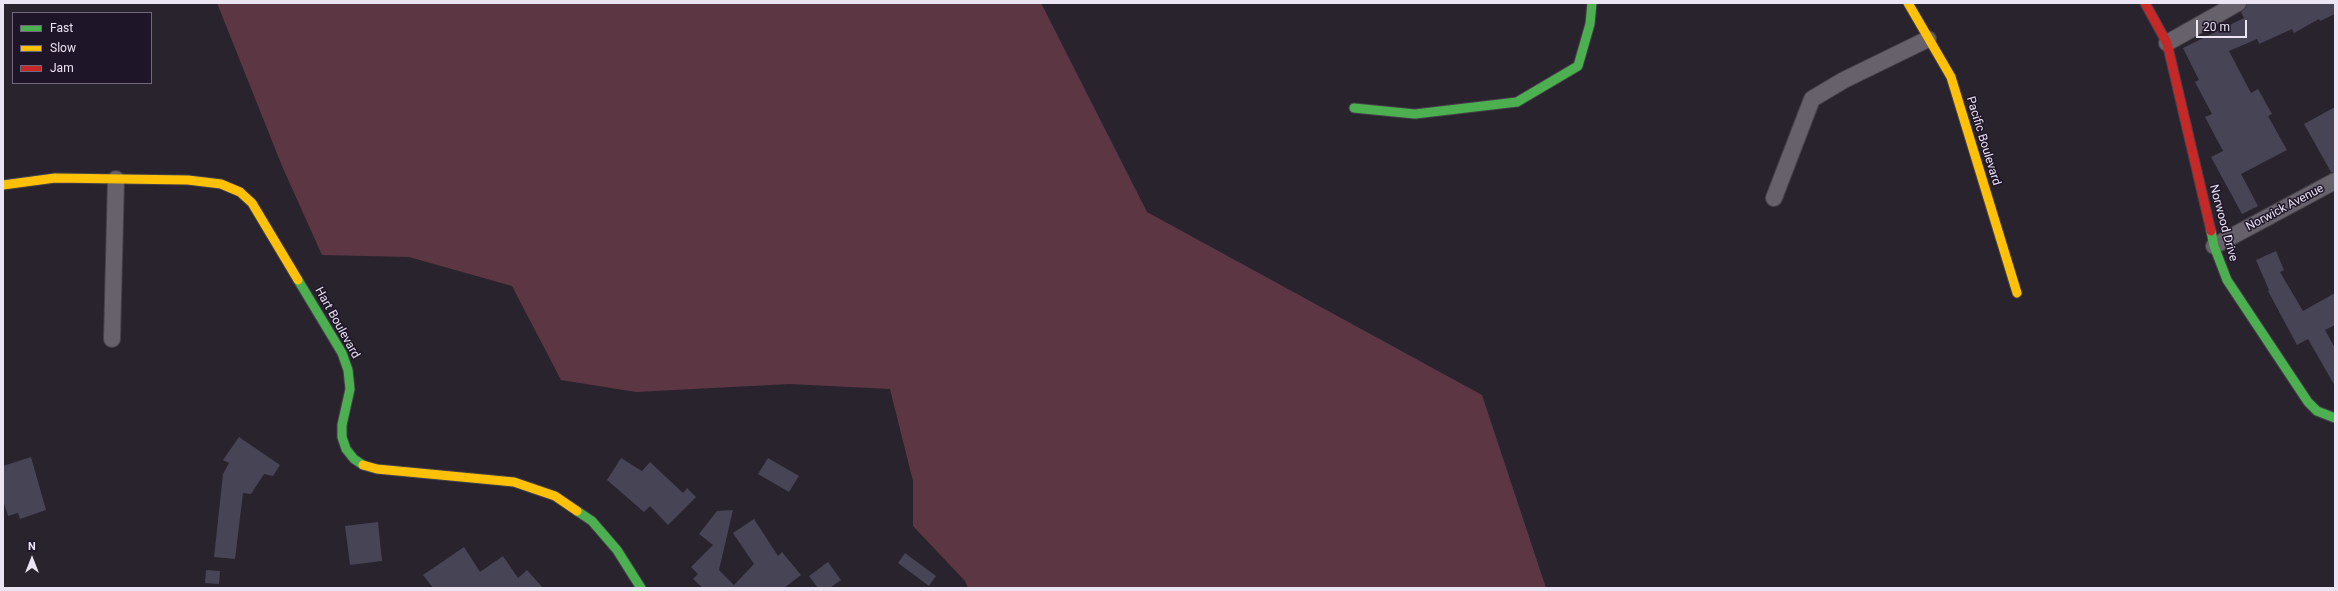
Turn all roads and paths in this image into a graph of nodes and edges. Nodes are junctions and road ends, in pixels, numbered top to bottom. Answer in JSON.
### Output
{"nodes":[{"id":1,"x":1592,"y":3,"type":"edge"},
{"id":2,"x":1908,"y":3,"type":"edge"},
{"id":3,"x":2145,"y":3,"type":"edge"},
{"id":4,"x":2238,"y":3,"type":"edge"},
{"id":5,"x":1928,"y":39,"type":"junction"},
{"id":6,"x":2167,"y":43,"type":"junction"},
{"id":7,"x":1354,"y":108,"type":"dead end"},
{"id":8,"x":116,"y":179,"type":"junction"},
{"id":9,"x":2335,"y":181,"type":"edge"},
{"id":10,"x":3,"y":185,"type":"edge"},
{"id":11,"x":1774,"y":198,"type":"dead end"},
{"id":12,"x":2214,"y":246,"type":"junction"},
{"id":13,"x":2017,"y":294,"type":"dead end"},
{"id":14,"x":112,"y":339,"type":"dead end"},
{"id":15,"x":2335,"y":418,"type":"edge"},
{"id":16,"x":641,"y":588,"type":"edge"}],
"edges":[{"from":1,"to":7,"type":"street"},
{"from":2,"to":5,"type":"street","name":"Pacific Boulevard"},
{"from":3,"to":6,"type":"street","name":"Norwood Drive"},
{"from":4,"to":6,"type":"street"},
{"from":5,"to":11,"type":"street"},
{"from":5,"to":13,"type":"street","name":"Pacific Boulevard"},
{"from":6,"to":12,"type":"street","name":"Norwood Drive"},
{"from":8,"to":10,"type":"street","name":"Hart Boulevard"},
{"from":8,"to":14,"type":"street"},
{"from":8,"to":16,"type":"street","name":"Hart Boulevard"},
{"from":9,"to":12,"type":"street","name":"Norwick Avenue"},
{"from":12,"to":15,"type":"street","name":"Norwood Drive"}]}
